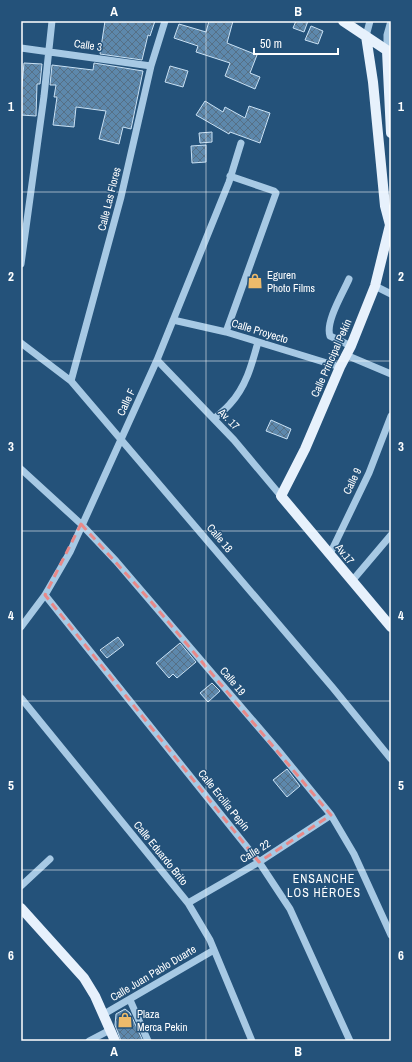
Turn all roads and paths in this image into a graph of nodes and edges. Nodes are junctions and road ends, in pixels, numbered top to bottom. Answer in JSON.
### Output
{"nodes":[{"id":1,"x":52,"y":21,"type":"edge"},
{"id":2,"x":165,"y":21,"type":"edge"},
{"id":3,"x":343,"y":21,"type":"edge"},
{"id":4,"x":370,"y":21,"type":"edge"},
{"id":5,"x":391,"y":21,"type":"edge"},
{"id":6,"x":366,"y":36,"type":"junction"},
{"id":7,"x":21,"y":48,"type":"edge"},
{"id":8,"x":49,"y":51,"type":"junction"},
{"id":9,"x":389,"y":52,"type":"edge"},
{"id":10,"x":152,"y":66,"type":"junction"},
{"id":11,"x":390,"y":91,"type":"edge"},
{"id":12,"x":391,"y":133,"type":"edge"},
{"id":13,"x":241,"y":143,"type":"dead end"},
{"id":14,"x":230,"y":176,"type":"junction"},
{"id":15,"x":391,"y":224,"type":"edge"},
{"id":16,"x":21,"y":264,"type":"edge"},
{"id":17,"x":349,"y":279,"type":"dead end"},
{"id":18,"x":374,"y":286,"type":"junction"},
{"id":19,"x":391,"y":294,"type":"edge"},
{"id":20,"x":173,"y":320,"type":"junction"},
{"id":21,"x":226,"y":332,"type":"junction"},
{"id":22,"x":21,"y":342,"type":"edge"},
{"id":23,"x":258,"y":342,"type":"junction"},
{"id":24,"x":351,"y":346,"type":"junction"},
{"id":25,"x":346,"y":355,"type":"junction"},
{"id":26,"x":157,"y":360,"type":"junction"},
{"id":27,"x":340,"y":367,"type":"junction"},
{"id":28,"x":391,"y":374,"type":"edge"},
{"id":29,"x":71,"y":381,"type":"junction"},
{"id":30,"x":391,"y":416,"type":"edge"},
{"id":31,"x":214,"y":419,"type":"junction"},
{"id":32,"x":120,"y":440,"type":"junction"},
{"id":33,"x":21,"y":469,"type":"edge"},
{"id":34,"x":281,"y":496,"type":"junction"},
{"id":35,"x":82,"y":524,"type":"junction"},
{"id":36,"x":391,"y":535,"type":"edge"},
{"id":37,"x":330,"y":554,"type":"junction"},
{"id":38,"x":352,"y":581,"type":"junction"},
{"id":39,"x":45,"y":595,"type":"junction"},
{"id":40,"x":21,"y":627,"type":"edge"},
{"id":41,"x":391,"y":627,"type":"edge"},
{"id":42,"x":21,"y":698,"type":"edge"},
{"id":43,"x":391,"y":759,"type":"edge"},
{"id":44,"x":331,"y":815,"type":"junction"},
{"id":45,"x":50,"y":859,"type":"dead end"},
{"id":46,"x":259,"y":862,"type":"junction"},
{"id":47,"x":21,"y":886,"type":"edge"},
{"id":48,"x":188,"y":903,"type":"junction"},
{"id":49,"x":21,"y":908,"type":"edge"},
{"id":50,"x":391,"y":935,"type":"edge"},
{"id":51,"x":214,"y":950,"type":"junction"},
{"id":52,"x":130,"y":1000,"type":"junction"},
{"id":53,"x":104,"y":1014,"type":"junction"},
{"id":54,"x":110,"y":1030,"type":"junction"},
{"id":55,"x":89,"y":1041,"type":"edge"},
{"id":56,"x":114,"y":1041,"type":"edge"},
{"id":57,"x":148,"y":1041,"type":"edge"},
{"id":58,"x":252,"y":1041,"type":"edge"},
{"id":59,"x":350,"y":1041,"type":"edge"}],
"edges":[{"from":1,"to":8,"type":"street"},
{"from":2,"to":10,"type":"street","name":"Calle Las Flores"},
{"from":3,"to":6,"type":"main road"},
{"from":4,"to":6,"type":"street"},
{"from":5,"to":9,"type":"street"},
{"from":6,"to":9,"type":"main road"},
{"from":6,"to":15,"type":"main road","name":"Calle Principal Pekín"},
{"from":7,"to":8,"type":"street","name":"Calle 3"},
{"from":8,"to":10,"type":"street","name":"Calle 3"},
{"from":8,"to":16,"type":"street"},
{"from":9,"to":11,"type":"main road"},
{"from":10,"to":29,"type":"street","name":"Calle Las Flores"},
{"from":11,"to":12,"type":"main road"},
{"from":13,"to":14,"type":"street","name":"Calle F"},
{"from":14,"to":20,"type":"street","name":"Calle F"},
{"from":14,"to":21,"type":"street"},
{"from":15,"to":18,"type":"main road","name":"Calle Principal Pekín"},
{"from":17,"to":24,"type":"street"},
{"from":18,"to":19,"type":"street"},
{"from":18,"to":24,"type":"main road","name":"Calle Principal Pekín"},
{"from":20,"to":21,"type":"street","name":"Calle Proyecto"},
{"from":20,"to":26,"type":"street","name":"Calle F"},
{"from":21,"to":23,"type":"street","name":"Calle Proyecto"},
{"from":22,"to":29,"type":"street","name":"Calle 18"},
{"from":23,"to":27,"type":"street","name":"Calle Proyecto"},
{"from":23,"to":31,"type":"street"},
{"from":24,"to":25,"type":"main road","name":"Calle Principal Pekín"},
{"from":25,"to":27,"type":"main road","name":"Calle Principal Pekín"},
{"from":25,"to":28,"type":"street"},
{"from":26,"to":31,"type":"street","name":"Av. 17"},
{"from":26,"to":32,"type":"street","name":"Calle F"},
{"from":27,"to":34,"type":"main road","name":"Calle Principal Pekín"},
{"from":29,"to":32,"type":"street","name":"Calle 18"},
{"from":30,"to":37,"type":"street","name":"Calle 9"},
{"from":31,"to":34,"type":"street","name":"Av. 17"},
{"from":32,"to":35,"type":"street","name":"Calle F"},
{"from":32,"to":43,"type":"street","name":"Calle 18"},
{"from":33,"to":35,"type":"street","name":"Calle 19"},
{"from":34,"to":37,"type":"main road","name":"Av.17"},
{"from":35,"to":39,"type":"street","name":"Calle F"},
{"from":35,"to":44,"type":"street","name":"Calle 19"},
{"from":36,"to":38,"type":"street"},
{"from":37,"to":38,"type":"main road","name":"Av.17"},
{"from":38,"to":41,"type":"main road","name":"Av.17"},
{"from":39,"to":40,"type":"street","name":"Calle F"},
{"from":39,"to":46,"type":"street","name":"Calle Ercilia Pepín"},
{"from":42,"to":48,"type":"street","name":"Calle Eduardo Brito"},
{"from":44,"to":46,"type":"street","name":"Calle 22"},
{"from":44,"to":50,"type":"street","name":"Calle 19"},
{"from":45,"to":47,"type":"street"},
{"from":46,"to":48,"type":"street","name":"Calle 22"},
{"from":46,"to":59,"type":"street","name":"Calle Ercilia Pepín"},
{"from":48,"to":51,"type":"street","name":"Calle Eduardo Brito"},
{"from":49,"to":53,"type":"main road"},
{"from":51,"to":52,"type":"street","name":"Calle Juan Pablo Duarte"},
{"from":51,"to":58,"type":"street","name":"Calle Eduardo Brito"},
{"from":52,"to":53,"type":"street","name":"Calle Juan Pablo Duarte"},
{"from":52,"to":57,"type":"street"},
{"from":53,"to":54,"type":"main road"},
{"from":54,"to":55,"type":"street"},
{"from":54,"to":56,"type":"main road"}]}
